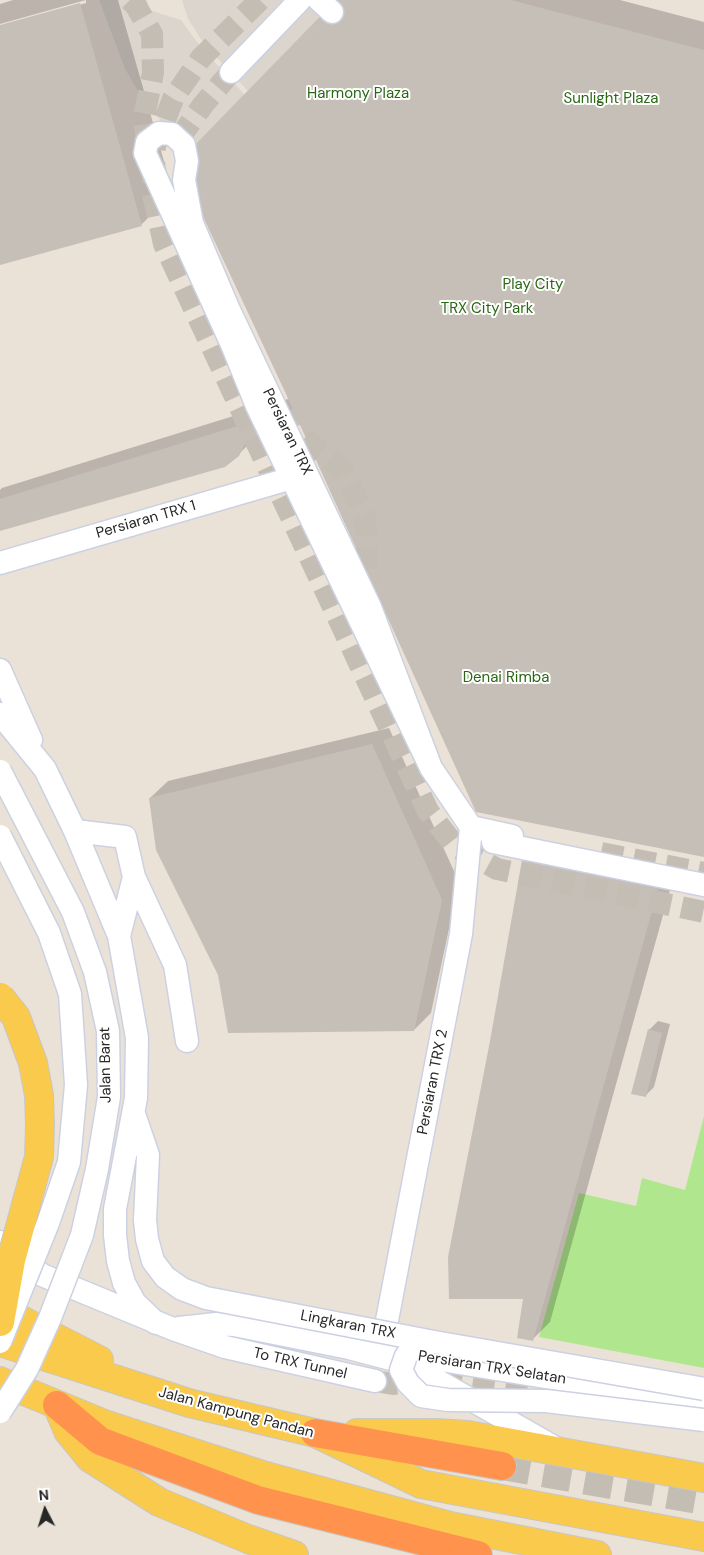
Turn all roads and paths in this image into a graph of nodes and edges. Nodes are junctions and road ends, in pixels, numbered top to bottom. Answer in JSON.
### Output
{"nodes":[{"id":1,"x":300,"y":0,"type":"edge"},
{"id":2,"x":231,"y":72,"type":"tunnel mouth"},
{"id":3,"x":283,"y":422,"type":"junction"},
{"id":4,"x":304,"y":438,"type":"tunnel mouth"},
{"id":5,"x":292,"y":478,"type":"junction"},
{"id":6,"x":0,"y":563,"type":"edge"},
{"id":7,"x":0,"y":670,"type":"edge"},
{"id":8,"x":0,"y":714,"type":"edge"},
{"id":9,"x":431,"y":768,"type":"junction"},
{"id":10,"x":45,"y":769,"type":"junction"},
{"id":11,"x":0,"y":771,"type":"edge"},
{"id":12,"x":471,"y":827,"type":"junction"},
{"id":13,"x":75,"y":831,"type":"junction"},
{"id":14,"x":0,"y":836,"type":"edge"},
{"id":15,"x":134,"y":876,"type":"junction"},
{"id":16,"x":704,"y":885,"type":"edge"},
{"id":17,"x":119,"y":936,"type":"junction"},
{"id":18,"x":0,"y":997,"type":"edge"},
{"id":19,"x":187,"y":1040,"type":"dead end"},
{"id":20,"x":134,"y":1113,"type":"junction"},
{"id":21,"x":0,"y":1242,"type":"edge"},
{"id":22,"x":0,"y":1274,"type":"edge"},
{"id":23,"x":0,"y":1309,"type":"edge"},
{"id":24,"x":0,"y":1322,"type":"edge"},
{"id":25,"x":165,"y":1326,"type":"junction"},
{"id":26,"x":384,"y":1336,"type":"junction"},
{"id":27,"x":0,"y":1342,"type":"edge"},
{"id":28,"x":434,"y":1342,"type":"junction"},
{"id":29,"x":349,"y":1348,"type":"junction"},
{"id":30,"x":106,"y":1364,"type":"junction"},
{"id":31,"x":0,"y":1381,"type":"edge"},
{"id":32,"x":375,"y":1381,"type":"tunnel mouth"},
{"id":33,"x":704,"y":1389,"type":"edge"},
{"id":34,"x":189,"y":1403,"type":"junction"},
{"id":35,"x":704,"y":1403,"type":"edge"},
{"id":36,"x":57,"y":1405,"type":"junction"},
{"id":37,"x":0,"y":1412,"type":"edge"},
{"id":38,"x":704,"y":1420,"type":"edge"},
{"id":39,"x":315,"y":1433,"type":"junction"},
{"id":40,"x":560,"y":1450,"type":"junction"},
{"id":41,"x":502,"y":1466,"type":"tunnel mouth"},
{"id":42,"x":704,"y":1478,"type":"edge"},
{"id":43,"x":704,"y":1537,"type":"edge"},
{"id":44,"x":294,"y":1555,"type":"edge"},
{"id":45,"x":478,"y":1555,"type":"edge"},
{"id":46,"x":597,"y":1555,"type":"edge"}],
"edges":[{"from":1,"to":2,"type":"street"},
{"from":3,"to":4,"type":"street"},
{"from":3,"to":5,"type":"street","name":"Persiaran TRX"},
{"from":3,"to":9,"type":"street","name":"Persiaran TRX"},
{"from":5,"to":6,"type":"street","name":"Persiaran TRX 1"},
{"from":5,"to":9,"type":"street","name":"Persiaran TRX"},
{"from":7,"to":10,"type":"street"},
{"from":8,"to":10,"type":"street"},
{"from":9,"to":12,"type":"street","name":"Persiaran TRX"},
{"from":10,"to":13,"type":"street"},
{"from":11,"to":37,"type":"street","name":"Jalan Barat","bridge":true},
{"from":12,"to":16,"type":"street"},
{"from":12,"to":26,"type":"street","name":"Persiaran TRX 2"},
{"from":13,"to":15,"type":"street"},
{"from":13,"to":17,"type":"street"},
{"from":14,"to":27,"type":"street","name":"Jalan Barat","bridge":true},
{"from":15,"to":17,"type":"street"},
{"from":15,"to":19,"type":"street"},
{"from":17,"to":20,"type":"street"},
{"from":18,"to":24,"type":"main road","bridge":true},
{"from":20,"to":25,"type":"street"},
{"from":20,"to":28,"type":"street","name":"Lingkaran TRX","bridge":true},
{"from":21,"to":25,"type":"street","name":"To TRX Tunnel"},
{"from":22,"to":30,"type":"main road"},
{"from":23,"to":30,"type":"main road"},
{"from":25,"to":29,"type":"street"},
{"from":25,"to":32,"type":"street","name":"To TRX Tunnel"},
{"from":26,"to":29,"type":"street"},
{"from":26,"to":35,"type":"street","name":"Persiaran TRX Selatan"},
{"from":27,"to":34,"type":"main road","name":"Jalan Kampung Pandan"},
{"from":28,"to":33,"type":"street","name":"Lingkaran TRX","bridge":true},
{"from":28,"to":38,"type":"street","bridge":true},
{"from":29,"to":40,"type":"street"},
{"from":30,"to":34,"type":"main road"},
{"from":31,"to":36,"type":"main road"},
{"from":34,"to":39,"type":"main road","name":"Jalan Kampung Pandan"},
{"from":36,"to":44,"type":"main road"},
{"from":36,"to":45,"type":"highway"},
{"from":36,"to":46,"type":"main road"},
{"from":39,"to":40,"type":"main road"},
{"from":39,"to":41,"type":"highway"},
{"from":39,"to":43,"type":"main road","name":"Jalan Kampung Pandan"},
{"from":40,"to":42,"type":"main road"}]}
